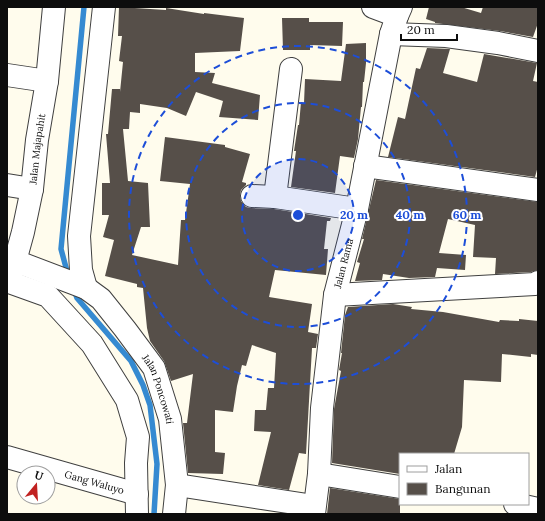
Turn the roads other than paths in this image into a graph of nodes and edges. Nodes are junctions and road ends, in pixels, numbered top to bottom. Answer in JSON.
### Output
{"nodes":[{"id":1,"x":54,"y":7,"type":"edge"},
{"id":2,"x":104,"y":7,"type":"edge"},
{"id":3,"x":373,"y":7,"type":"edge"},
{"id":4,"x":396,"y":19,"type":"edge"},
{"id":5,"x":538,"y":51,"type":"edge"},
{"id":6,"x":291,"y":69,"type":"dead end"},
{"id":7,"x":7,"y":75,"type":"edge"},
{"id":8,"x":47,"y":81,"type":"junction"},
{"id":9,"x":365,"y":166,"type":"junction"},
{"id":10,"x":7,"y":185,"type":"edge"},
{"id":11,"x":32,"y":189,"type":"junction"},
{"id":12,"x":538,"y":190,"type":"edge"},
{"id":13,"x":252,"y":196,"type":"dead end"},
{"id":14,"x":275,"y":198,"type":"junction"},
{"id":15,"x":357,"y":209,"type":"junction"},
{"id":16,"x":15,"y":261,"type":"junction"},
{"id":17,"x":538,"y":282,"type":"edge"},
{"id":18,"x":8,"y":285,"type":"edge"},
{"id":19,"x":81,"y":286,"type":"junction"},
{"id":20,"x":335,"y":295,"type":"junction"},
{"id":21,"x":7,"y":457,"type":"edge"},
{"id":22,"x":319,"y":474,"type":"junction"},
{"id":23,"x":177,"y":485,"type":"junction"},
{"id":24,"x":399,"y":487,"type":"edge"},
{"id":25,"x":137,"y":504,"type":"edge"},
{"id":26,"x":520,"y":505,"type":"edge"},
{"id":27,"x":538,"y":509,"type":"edge"},
{"id":28,"x":314,"y":510,"type":"edge"},
{"id":29,"x":174,"y":514,"type":"edge"}],
"edges":[{"from":1,"to":8,"type":"street","name":"Jalan Majapahit"},
{"from":2,"to":19,"type":"street"},
{"from":3,"to":4,"type":"street"},
{"from":4,"to":5,"type":"street"},
{"from":4,"to":9,"type":"street","name":"Jalan Rama"},
{"from":6,"to":14,"type":"street"},
{"from":7,"to":8,"type":"street"},
{"from":8,"to":11,"type":"street","name":"Jalan Majapahit"},
{"from":9,"to":12,"type":"street"},
{"from":9,"to":15,"type":"street","name":"Jalan Rama"},
{"from":10,"to":11,"type":"street"},
{"from":11,"to":16,"type":"street","name":"Jalan Majapahit"},
{"from":13,"to":14,"type":"street"},
{"from":14,"to":15,"type":"street"},
{"from":15,"to":20,"type":"street","name":"Jalan Rama"},
{"from":16,"to":18,"type":"street","name":"Jalan Majapahit"},
{"from":16,"to":19,"type":"street","name":"Jalan Poncowati"},
{"from":17,"to":20,"type":"street"},
{"from":18,"to":25,"type":"street"},
{"from":19,"to":23,"type":"street","name":"Jalan Poncowati"},
{"from":20,"to":22,"type":"street","name":"Jalan Rama"},
{"from":21,"to":25,"type":"street","name":"Gang Waluyo"},
{"from":22,"to":24,"type":"street"},
{"from":22,"to":28,"type":"street","name":"Jalan Rama"},
{"from":23,"to":28,"type":"street"},
{"from":23,"to":29,"type":"street","name":"Jalan Poncowati"},
{"from":26,"to":27,"type":"street"}]}
